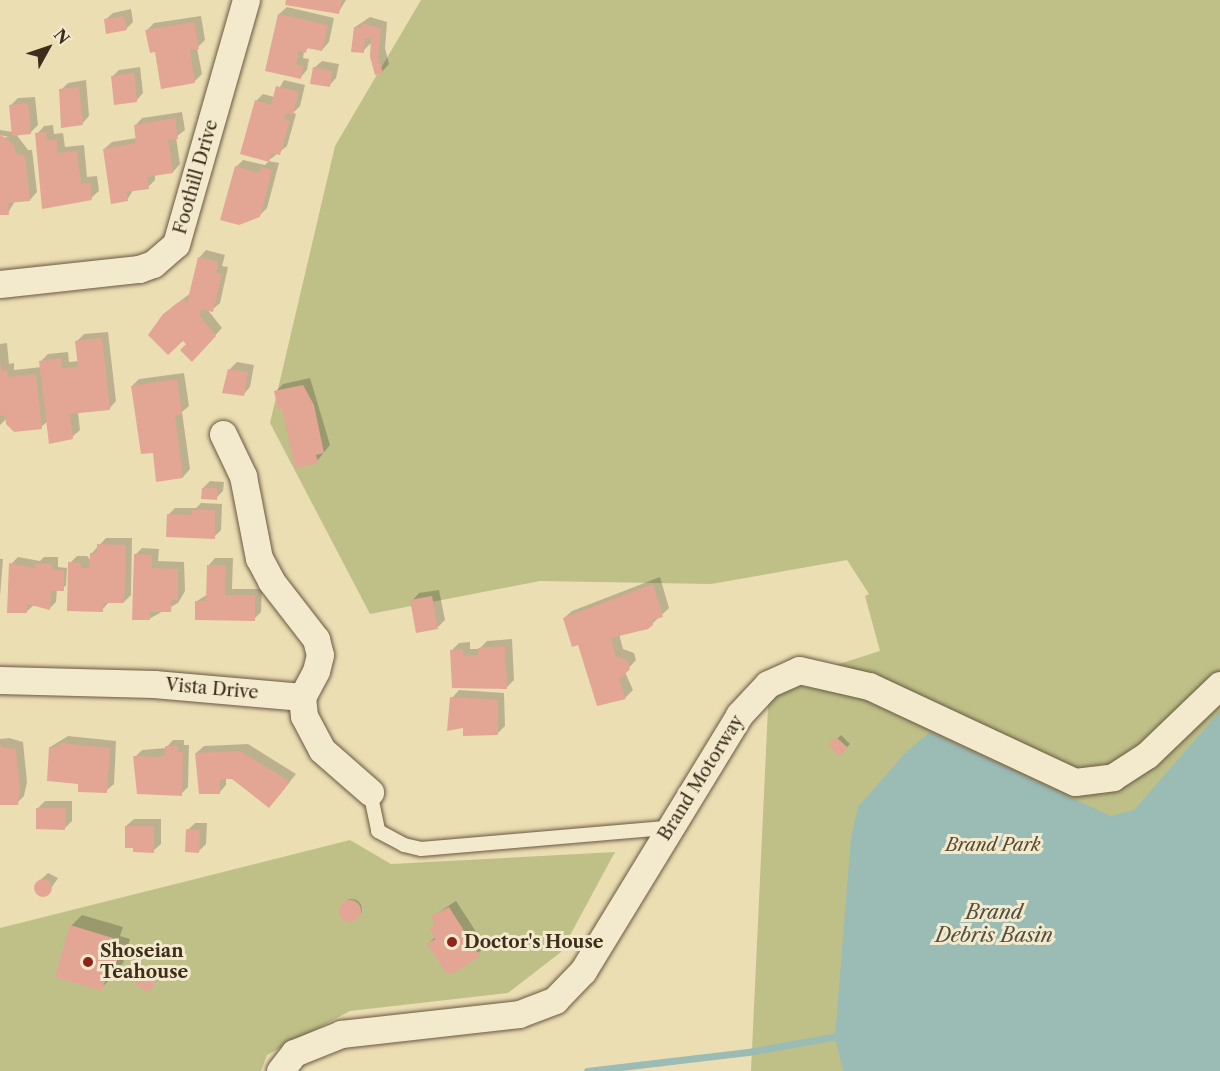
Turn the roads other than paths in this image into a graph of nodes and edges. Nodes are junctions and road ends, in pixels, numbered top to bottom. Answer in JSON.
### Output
{"nodes":[{"id":1,"x":246,"y":0,"type":"edge"},
{"id":2,"x":0,"y":284,"type":"edge"},
{"id":3,"x":223,"y":434,"type":"dead end"},
{"id":4,"x":0,"y":680,"type":"edge"},
{"id":5,"x":1220,"y":685,"type":"edge"},
{"id":6,"x":302,"y":697,"type":"junction"},
{"id":7,"x":370,"y":792,"type":"joint"},
{"id":8,"x":668,"y":828,"type":"junction"},
{"id":9,"x":280,"y":1071,"type":"edge"}],
"edges":[{"from":1,"to":2,"type":"street","name":"Foothill Drive"},
{"from":3,"to":6,"type":"street"},
{"from":4,"to":6,"type":"street","name":"Vista Drive"},
{"from":5,"to":8,"type":"street","name":"Brand Motorway"},
{"from":6,"to":7,"type":"street"},
{"from":7,"to":8,"type":"lane"},
{"from":8,"to":9,"type":"street","name":"Brand Motorway"}]}
